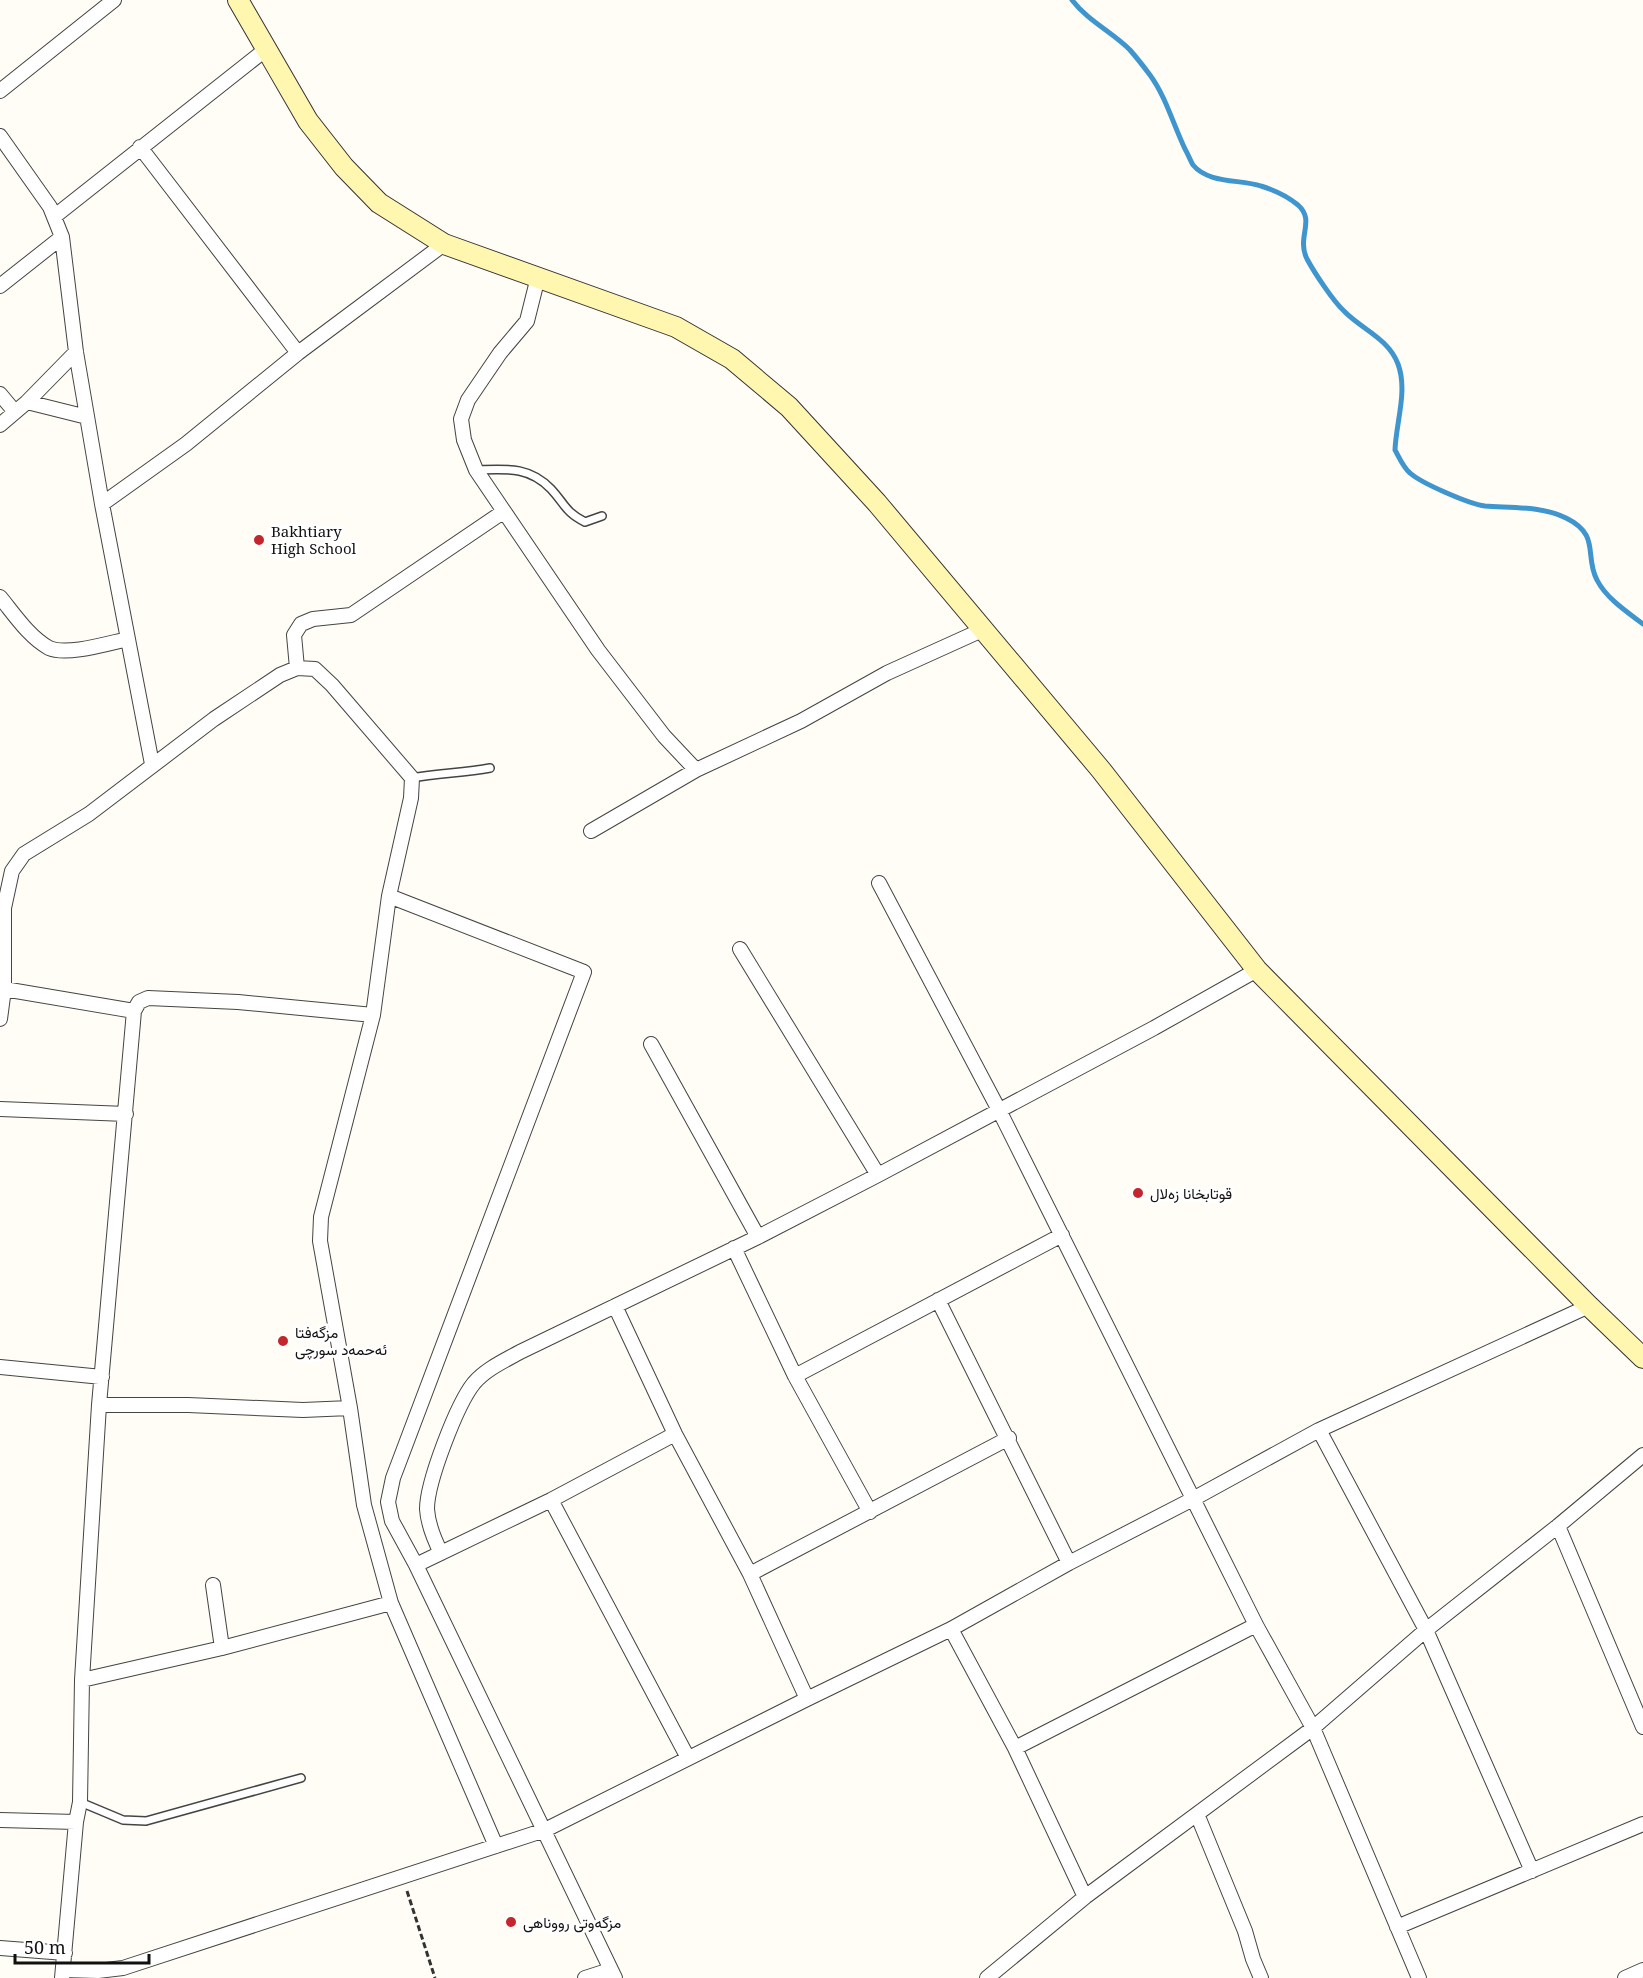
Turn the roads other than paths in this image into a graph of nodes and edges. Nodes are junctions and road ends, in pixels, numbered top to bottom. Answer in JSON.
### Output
{"nodes":[{"id":1,"x":114,"y":0,"type":"edge"},
{"id":2,"x":238,"y":0,"type":"edge"},
{"id":3,"x":265,"y":50,"type":"junction"},
{"id":4,"x":0,"y":91,"type":"edge"},
{"id":5,"x":0,"y":136,"type":"edge"},
{"id":6,"x":140,"y":147,"type":"junction"},
{"id":7,"x":55,"y":216,"type":"junction"},
{"id":8,"x":62,"y":237,"type":"junction"},
{"id":9,"x":444,"y":244,"type":"junction"},
{"id":10,"x":538,"y":277,"type":"junction"},
{"id":11,"x":0,"y":286,"type":"edge"},
{"id":12,"x":76,"y":352,"type":"junction"},
{"id":13,"x":298,"y":353,"type":"junction"},
{"id":14,"x":0,"y":394,"type":"edge"},
{"id":15,"x":27,"y":402,"type":"junction"},
{"id":16,"x":15,"y":412,"type":"junction"},
{"id":17,"x":87,"y":417,"type":"junction"},
{"id":18,"x":0,"y":425,"type":"edge"},
{"id":19,"x":476,"y":470,"type":"junction"},
{"id":20,"x":102,"y":504,"type":"junction"},
{"id":21,"x":503,"y":512,"type":"junction"},
{"id":22,"x":603,"y":516,"type":"dead end"},
{"id":23,"x":0,"y":597,"type":"edge"},
{"id":24,"x":982,"y":630,"type":"junction"},
{"id":25,"x":128,"y":639,"type":"junction"},
{"id":26,"x":297,"y":668,"type":"junction"},
{"id":27,"x":152,"y":764,"type":"junction"},
{"id":28,"x":490,"y":768,"type":"dead end"},
{"id":29,"x":696,"y":770,"type":"junction"},
{"id":30,"x":412,"y":778,"type":"junction"},
{"id":31,"x":591,"y":831,"type":"dead end"},
{"id":32,"x":879,"y":883,"type":"dead end"},
{"id":33,"x":389,"y":896,"type":"junction"},
{"id":34,"x":740,"y":949,"type":"dead end"},
{"id":35,"x":1257,"y":970,"type":"junction"},
{"id":36,"x":4,"y":989,"type":"junction"},
{"id":37,"x":134,"y":1011,"type":"junction"},
{"id":38,"x":372,"y":1015,"type":"junction"},
{"id":39,"x":0,"y":1019,"type":"edge"},
{"id":40,"x":651,"y":1044,"type":"dead end"},
{"id":41,"x":0,"y":1109,"type":"edge"},
{"id":42,"x":1000,"y":1112,"type":"junction"},
{"id":43,"x":126,"y":1114,"type":"junction"},
{"id":44,"x":878,"y":1175,"type":"junction"},
{"id":45,"x":1062,"y":1235,"type":"junction"},
{"id":46,"x":758,"y":1237,"type":"junction"},
{"id":47,"x":734,"y":1248,"type":"junction"},
{"id":48,"x":938,"y":1300,"type":"junction"},
{"id":49,"x":615,"y":1306,"type":"junction"},
{"id":50,"x":1589,"y":1306,"type":"junction"},
{"id":51,"x":1643,"y":1358,"type":"edge"},
{"id":52,"x":0,"y":1367,"type":"edge"},
{"id":53,"x":795,"y":1376,"type":"junction"},
{"id":54,"x":102,"y":1377,"type":"junction"},
{"id":55,"x":99,"y":1405,"type":"junction"},
{"id":56,"x":350,"y":1408,"type":"junction"},
{"id":57,"x":1318,"y":1431,"type":"junction"},
{"id":58,"x":675,"y":1434,"type":"junction"},
{"id":59,"x":1009,"y":1438,"type":"junction"},
{"id":60,"x":1643,"y":1455,"type":"edge"},
{"id":61,"x":1193,"y":1499,"type":"junction"},
{"id":62,"x":551,"y":1500,"type":"junction"},
{"id":63,"x":870,"y":1512,"type":"junction"},
{"id":64,"x":1558,"y":1526,"type":"junction"},
{"id":65,"x":441,"y":1553,"type":"junction"},
{"id":66,"x":1069,"y":1563,"type":"junction"},
{"id":67,"x":416,"y":1565,"type":"junction"},
{"id":68,"x":750,"y":1574,"type":"junction"},
{"id":69,"x":213,"y":1585,"type":"dead end"},
{"id":70,"x":391,"y":1603,"type":"junction"},
{"id":71,"x":1256,"y":1625,"type":"junction"},
{"id":72,"x":951,"y":1629,"type":"junction"},
{"id":73,"x":1426,"y":1630,"type":"junction"},
{"id":74,"x":222,"y":1648,"type":"junction"},
{"id":75,"x":82,"y":1680,"type":"junction"},
{"id":76,"x":807,"y":1699,"type":"junction"},
{"id":77,"x":1643,"y":1727,"type":"edge"},
{"id":78,"x":1313,"y":1728,"type":"junction"},
{"id":79,"x":1015,"y":1748,"type":"junction"},
{"id":80,"x":688,"y":1758,"type":"junction"},
{"id":81,"x":301,"y":1778,"type":"dead end"},
{"id":82,"x":80,"y":1802,"type":"junction"},
{"id":83,"x":1197,"y":1814,"type":"junction"},
{"id":84,"x":0,"y":1820,"type":"edge"},
{"id":85,"x":76,"y":1822,"type":"junction"},
{"id":86,"x":1643,"y":1824,"type":"edge"},
{"id":87,"x":545,"y":1830,"type":"junction"},
{"id":88,"x":496,"y":1846,"type":"junction"},
{"id":89,"x":1532,"y":1871,"type":"junction"},
{"id":90,"x":1085,"y":1897,"type":"junction"},
{"id":91,"x":1397,"y":1927,"type":"junction"},
{"id":92,"x":0,"y":1948,"type":"edge"},
{"id":93,"x":65,"y":1953,"type":"junction"},
{"id":94,"x":1643,"y":1970,"type":"edge"},
{"id":95,"x":62,"y":1974,"type":"edge"},
{"id":96,"x":613,"y":1974,"type":"edge"},
{"id":97,"x":585,"y":1978,"type":"edge"},
{"id":98,"x":987,"y":1978,"type":"edge"},
{"id":99,"x":1261,"y":1978,"type":"edge"},
{"id":100,"x":1419,"y":1978,"type":"edge"},
{"id":101,"x":1625,"y":1978,"type":"edge"}],
"edges":[{"from":1,"to":4,"type":"street"},
{"from":2,"to":3,"type":"main road"},
{"from":3,"to":6,"type":"street"},
{"from":3,"to":9,"type":"main road"},
{"from":5,"to":7,"type":"street"},
{"from":6,"to":7,"type":"street"},
{"from":6,"to":13,"type":"street"},
{"from":7,"to":8,"type":"street"},
{"from":8,"to":11,"type":"street"},
{"from":8,"to":12,"type":"street"},
{"from":9,"to":10,"type":"main road"},
{"from":9,"to":13,"type":"street"},
{"from":10,"to":19,"type":"street"},
{"from":10,"to":24,"type":"main road"},
{"from":12,"to":15,"type":"street"},
{"from":12,"to":17,"type":"street"},
{"from":13,"to":20,"type":"street"},
{"from":14,"to":16,"type":"street"},
{"from":15,"to":16,"type":"street"},
{"from":15,"to":17,"type":"street"},
{"from":16,"to":18,"type":"street"},
{"from":17,"to":20,"type":"street"},
{"from":19,"to":21,"type":"street"},
{"from":19,"to":22,"type":"lane"},
{"from":20,"to":25,"type":"street"},
{"from":21,"to":26,"type":"street"},
{"from":21,"to":29,"type":"street"},
{"from":23,"to":25,"type":"street"},
{"from":24,"to":29,"type":"street"},
{"from":24,"to":35,"type":"main road"},
{"from":25,"to":27,"type":"street"},
{"from":26,"to":27,"type":"street"},
{"from":26,"to":30,"type":"street"},
{"from":27,"to":36,"type":"street"},
{"from":28,"to":30,"type":"lane"},
{"from":29,"to":31,"type":"street"},
{"from":30,"to":33,"type":"street"},
{"from":32,"to":42,"type":"street"},
{"from":33,"to":38,"type":"street"},
{"from":33,"to":67,"type":"street"},
{"from":34,"to":44,"type":"street"},
{"from":35,"to":42,"type":"street"},
{"from":35,"to":50,"type":"main road"},
{"from":36,"to":37,"type":"street"},
{"from":36,"to":39,"type":"street"},
{"from":37,"to":38,"type":"street"},
{"from":37,"to":43,"type":"street"},
{"from":38,"to":56,"type":"street"},
{"from":40,"to":46,"type":"street"},
{"from":41,"to":43,"type":"street"},
{"from":42,"to":44,"type":"street"},
{"from":42,"to":45,"type":"street"},
{"from":43,"to":54,"type":"street"},
{"from":44,"to":46,"type":"street"},
{"from":45,"to":48,"type":"street"},
{"from":45,"to":61,"type":"street"},
{"from":46,"to":47,"type":"street"},
{"from":47,"to":49,"type":"street"},
{"from":47,"to":53,"type":"street"},
{"from":48,"to":53,"type":"street"},
{"from":48,"to":59,"type":"street"},
{"from":49,"to":58,"type":"street"},
{"from":49,"to":65,"type":"street"},
{"from":50,"to":51,"type":"main road"},
{"from":50,"to":57,"type":"street"},
{"from":52,"to":54,"type":"street"},
{"from":53,"to":63,"type":"street"},
{"from":54,"to":55,"type":"street"},
{"from":55,"to":56,"type":"street"},
{"from":55,"to":75,"type":"street"},
{"from":56,"to":70,"type":"street"},
{"from":57,"to":61,"type":"street"},
{"from":57,"to":73,"type":"street"},
{"from":58,"to":62,"type":"street"},
{"from":58,"to":68,"type":"street"},
{"from":59,"to":63,"type":"street"},
{"from":59,"to":66,"type":"street"},
{"from":60,"to":64,"type":"street"},
{"from":61,"to":66,"type":"street"},
{"from":61,"to":71,"type":"street"},
{"from":62,"to":65,"type":"street"},
{"from":62,"to":80,"type":"street"},
{"from":63,"to":68,"type":"street"},
{"from":64,"to":73,"type":"street"},
{"from":64,"to":77,"type":"street"},
{"from":65,"to":67,"type":"street"},
{"from":66,"to":72,"type":"street"},
{"from":67,"to":87,"type":"street"},
{"from":68,"to":76,"type":"street"},
{"from":69,"to":74,"type":"street"},
{"from":70,"to":74,"type":"street"},
{"from":70,"to":88,"type":"street"},
{"from":71,"to":78,"type":"street"},
{"from":71,"to":79,"type":"street"},
{"from":72,"to":76,"type":"street"},
{"from":72,"to":79,"type":"street"},
{"from":73,"to":78,"type":"street"},
{"from":73,"to":89,"type":"street"},
{"from":74,"to":75,"type":"street"},
{"from":75,"to":82,"type":"street"},
{"from":76,"to":80,"type":"street"},
{"from":78,"to":83,"type":"street"},
{"from":78,"to":91,"type":"street"},
{"from":79,"to":90,"type":"street"},
{"from":80,"to":87,"type":"street"},
{"from":81,"to":82,"type":"lane"},
{"from":82,"to":85,"type":"street"},
{"from":83,"to":90,"type":"street"},
{"from":83,"to":99,"type":"street"},
{"from":84,"to":85,"type":"street"},
{"from":85,"to":93,"type":"street"},
{"from":86,"to":89,"type":"street"},
{"from":87,"to":88,"type":"street"},
{"from":87,"to":96,"type":"street"},
{"from":88,"to":95,"type":"street"},
{"from":89,"to":91,"type":"street"},
{"from":90,"to":98,"type":"street"},
{"from":91,"to":100,"type":"street"},
{"from":92,"to":93,"type":"street"},
{"from":93,"to":95,"type":"street"},
{"from":94,"to":101,"type":"street"},
{"from":96,"to":97,"type":"street"}]}
